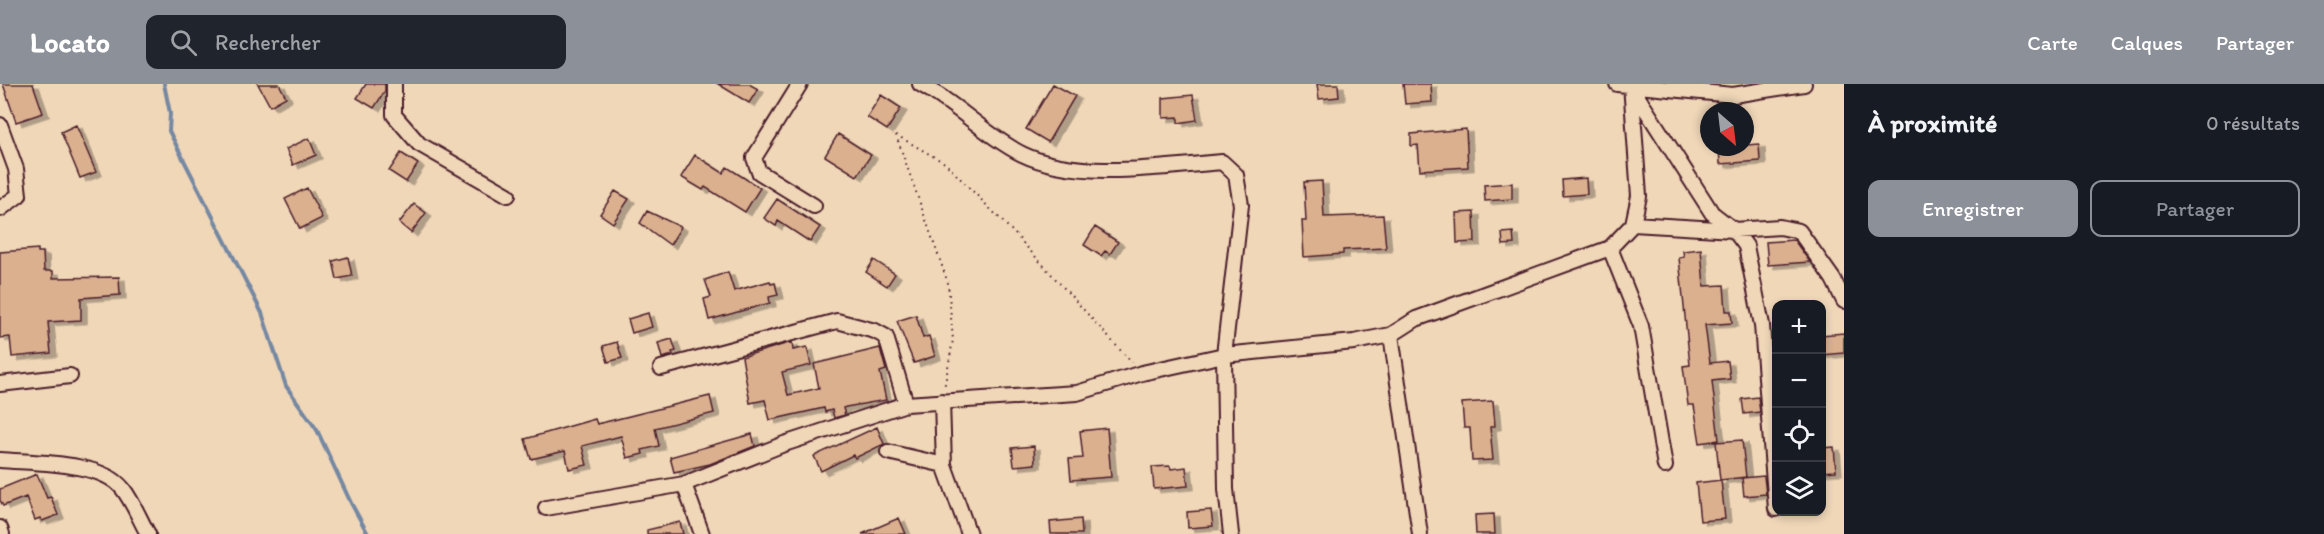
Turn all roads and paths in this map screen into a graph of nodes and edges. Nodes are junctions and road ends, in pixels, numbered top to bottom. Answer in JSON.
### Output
{"nodes":[{"id":1,"x":394,"y":84,"type":"edge"},
{"id":2,"x":800,"y":84,"type":"edge"},
{"id":3,"x":920,"y":84,"type":"edge"},
{"id":4,"x":1804,"y":84,"type":"edge"},
{"id":5,"x":1626,"y":85,"type":"edge"},
{"id":6,"x":0,"y":125,"type":"edge"},
{"id":7,"x":508,"y":195,"type":"dead end"},
{"id":8,"x":814,"y":206,"type":"dead end"},
{"id":9,"x":0,"y":209,"type":"edge"},
{"id":10,"x":1633,"y":224,"type":"junction"},
{"id":11,"x":1734,"y":230,"type":"junction"},
{"id":12,"x":1610,"y":248,"type":"junction"},
{"id":13,"x":1844,"y":301,"type":"edge"},
{"id":14,"x":1391,"y":335,"type":"junction"},
{"id":15,"x":1224,"y":355,"type":"junction"},
{"id":16,"x":661,"y":368,"type":"dead end"},
{"id":17,"x":1142,"y":374,"type":"junction"},
{"id":18,"x":69,"y":376,"type":"dead end"},
{"id":19,"x":0,"y":384,"type":"edge"},
{"id":20,"x":942,"y":401,"type":"junction"},
{"id":21,"x":906,"y":404,"type":"junction"},
{"id":22,"x":888,"y":452,"type":"dead end"},
{"id":23,"x":0,"y":460,"type":"edge"},
{"id":24,"x":1773,"y":462,"type":"edge"},
{"id":25,"x":944,"y":465,"type":"junction"},
{"id":26,"x":1665,"y":466,"type":"dead end"},
{"id":27,"x":684,"y":484,"type":"junction"},
{"id":28,"x":546,"y":508,"type":"dead end"},
{"id":29,"x":0,"y":528,"type":"edge"},
{"id":30,"x":2,"y":534,"type":"edge"},
{"id":31,"x":148,"y":534,"type":"edge"},
{"id":32,"x":702,"y":534,"type":"edge"},
{"id":33,"x":969,"y":534,"type":"edge"},
{"id":34,"x":1231,"y":534,"type":"edge"},
{"id":35,"x":1420,"y":534,"type":"edge"}],
"edges":[{"from":1,"to":7,"type":"street"},
{"from":2,"to":8,"type":"street"},
{"from":3,"to":15,"type":"street"},
{"from":4,"to":5,"type":"street"},
{"from":5,"to":10,"type":"street"},
{"from":5,"to":11,"type":"street"},
{"from":6,"to":9,"type":"street"},
{"from":10,"to":11,"type":"street"},
{"from":10,"to":12,"type":"street"},
{"from":11,"to":13,"type":"street"},
{"from":11,"to":24,"type":"street"},
{"from":12,"to":14,"type":"street"},
{"from":12,"to":26,"type":"street"},
{"from":14,"to":15,"type":"street"},
{"from":14,"to":35,"type":"street"},
{"from":15,"to":17,"type":"street"},
{"from":15,"to":34,"type":"street"},
{"from":16,"to":21,"type":"street"},
{"from":17,"to":20,"type":"street"},
{"from":17,"to":20,"type":"path"},
{"from":18,"to":19,"type":"street"},
{"from":20,"to":21,"type":"street"},
{"from":20,"to":25,"type":"street"},
{"from":21,"to":27,"type":"street"},
{"from":22,"to":25,"type":"street"},
{"from":23,"to":31,"type":"street"},
{"from":25,"to":33,"type":"street"},
{"from":27,"to":28,"type":"street"},
{"from":27,"to":32,"type":"street"},
{"from":29,"to":30,"type":"street"}]}
